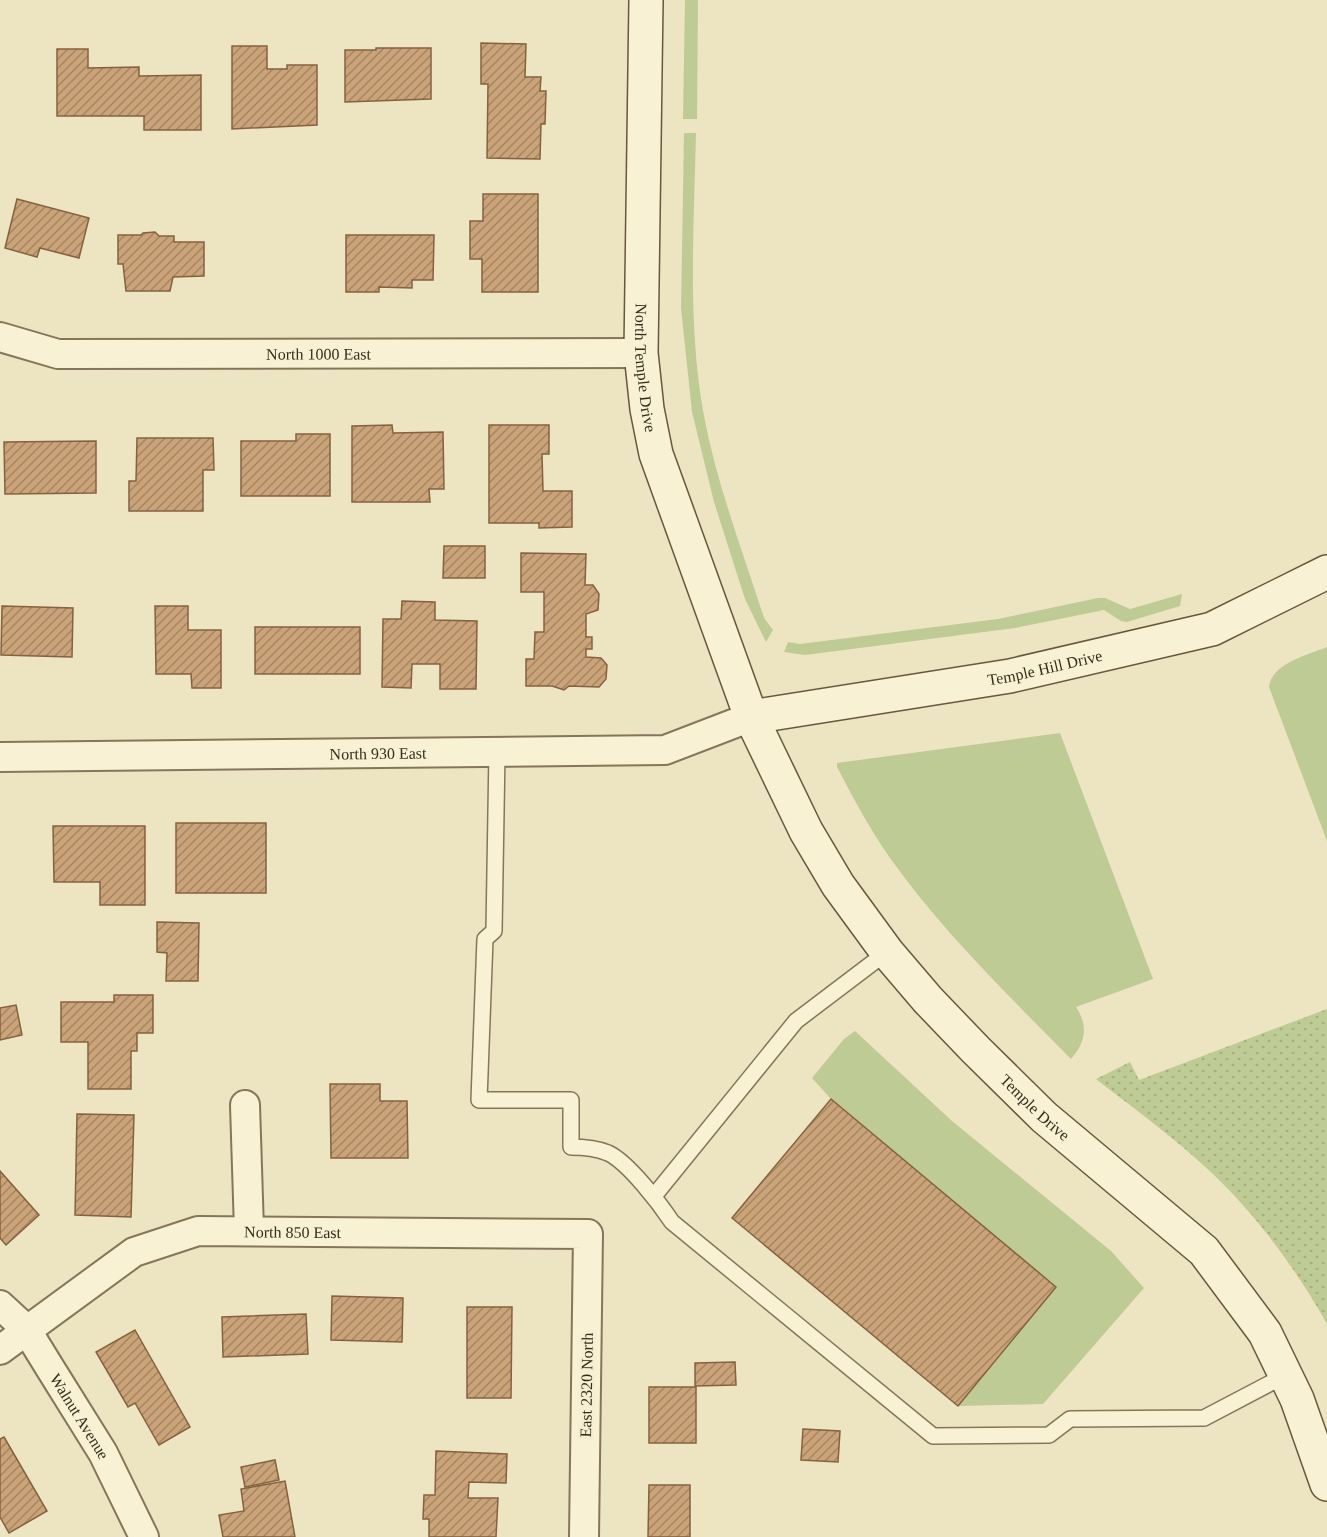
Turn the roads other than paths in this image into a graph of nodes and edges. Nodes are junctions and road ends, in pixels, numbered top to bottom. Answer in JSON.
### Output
{"nodes":[{"id":1,"x":646,"y":0,"type":"edge"},
{"id":2,"x":0,"y":337,"type":"edge"},
{"id":3,"x":641,"y":353,"type":"junction"},
{"id":4,"x":1327,"y":572,"type":"edge"},
{"id":5,"x":751,"y":717,"type":"junction"},
{"id":6,"x":498,"y":752,"type":"junction"},
{"id":7,"x":0,"y":758,"type":"edge"},
{"id":8,"x":887,"y":952,"type":"junction"},
{"id":9,"x":245,"y":1105,"type":"dead end"},
{"id":10,"x":654,"y":1196,"type":"junction"},
{"id":11,"x":249,"y":1230,"type":"junction"},
{"id":12,"x":588,"y":1234,"type":"joint"},
{"id":13,"x":0,"y":1305,"type":"edge"},
{"id":14,"x":26,"y":1329,"type":"junction"},
{"id":15,"x":0,"y":1350,"type":"edge"},
{"id":16,"x":1287,"y":1375,"type":"junction"},
{"id":17,"x":1327,"y":1484,"type":"edge"},
{"id":18,"x":144,"y":1537,"type":"edge"},
{"id":19,"x":584,"y":1537,"type":"edge"}],
"edges":[{"from":1,"to":3,"type":"street","name":"North Temple Drive"},
{"from":2,"to":3,"type":"street","name":"North 1000 East"},
{"from":3,"to":5,"type":"street","name":"North Temple Drive"},
{"from":4,"to":5,"type":"street","name":"Temple Hill Drive"},
{"from":5,"to":6,"type":"street","name":"North 930 East"},
{"from":5,"to":8,"type":"street","name":"Temple Drive"},
{"from":6,"to":7,"type":"street","name":"North 930 East"},
{"from":6,"to":10,"type":"lane"},
{"from":8,"to":10,"type":"lane"},
{"from":8,"to":16,"type":"street","name":"Temple Drive"},
{"from":9,"to":11,"type":"street"},
{"from":10,"to":16,"type":"lane"},
{"from":11,"to":12,"type":"street","name":"North 850 East"},
{"from":11,"to":14,"type":"street","name":"North 850 East"},
{"from":12,"to":19,"type":"street","name":"East 2320 North"},
{"from":13,"to":14,"type":"street","name":"Walnut Avenue"},
{"from":14,"to":15,"type":"street","name":"North 850 East"},
{"from":14,"to":18,"type":"street","name":"Walnut Avenue"},
{"from":16,"to":17,"type":"street","name":"Temple Drive"}]}
